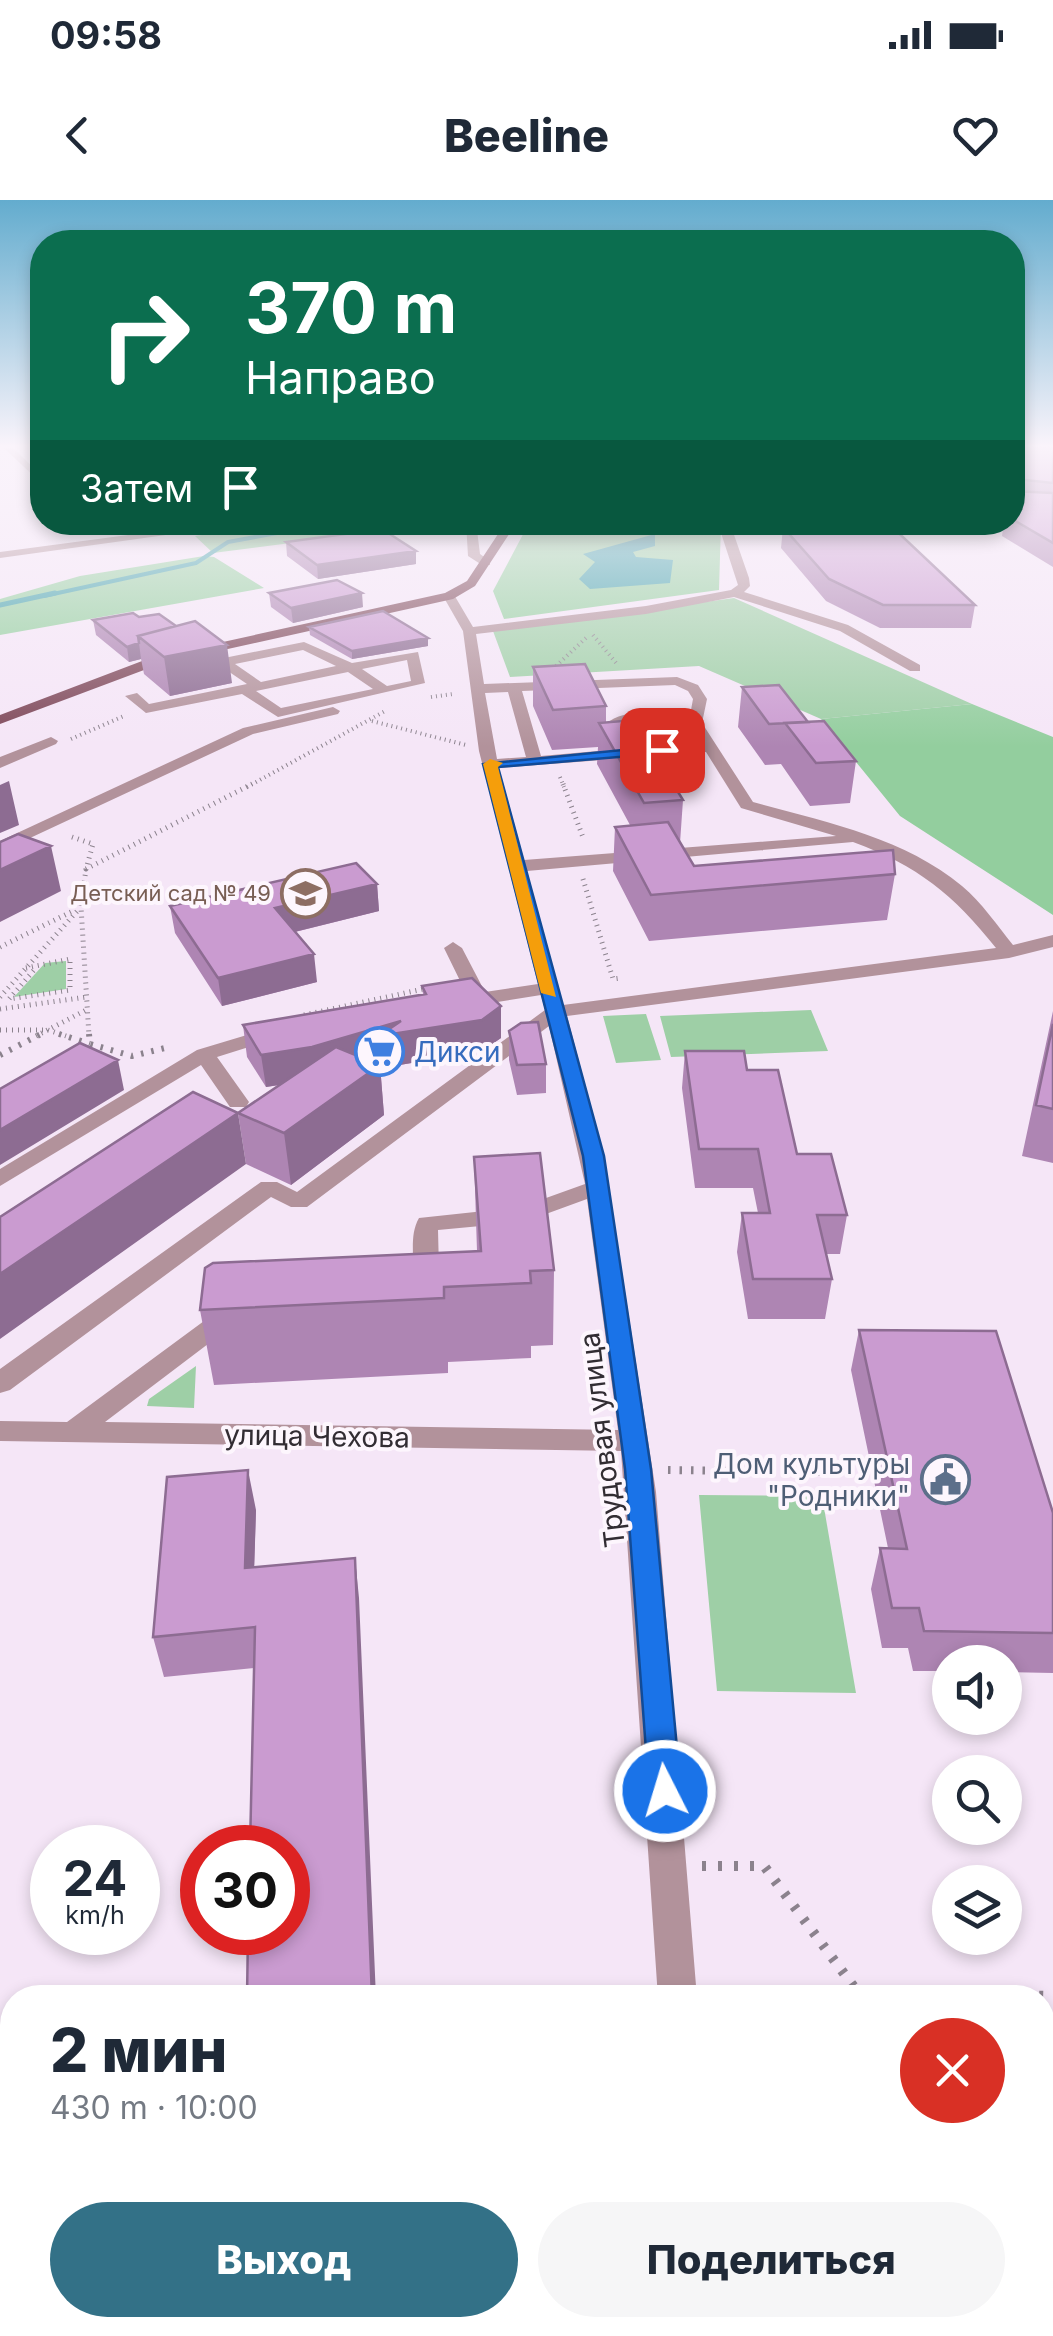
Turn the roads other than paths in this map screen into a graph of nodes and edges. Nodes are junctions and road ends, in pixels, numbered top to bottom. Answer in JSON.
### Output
{"nodes":[{"id":1,"x":73,"y":548,"type":"edge"},
{"id":2,"x":473,"y":548,"type":"edge"},
{"id":3,"x":496,"y":548,"type":"edge"},
{"id":4,"x":729,"y":548,"type":"edge"},
{"id":5,"x":0,"y":556,"type":"edge"},
{"id":6,"x":486,"y":563,"type":"junction"},
{"id":7,"x":735,"y":593,"type":"junction"},
{"id":8,"x":449,"y":596,"type":"junction"},
{"id":9,"x":468,"y":631,"type":"junction"},
{"id":10,"x":245,"y":638,"type":"junction"},
{"id":11,"x":268,"y":653,"type":"junction"},
{"id":12,"x":350,"y":667,"type":"junction"},
{"id":13,"x":916,"y":668,"type":"dead end"},
{"id":14,"x":521,"y":686,"type":"junction"},
{"id":15,"x":252,"y":687,"type":"junction"},
{"id":16,"x":475,"y":689,"type":"junction"},
{"id":17,"x":384,"y":691,"type":"junction"},
{"id":18,"x":136,"y":703,"type":"road end"},
{"id":19,"x":333,"y":711,"type":"road end"},
{"id":20,"x":697,"y":714,"type":"junction"},
{"id":21,"x":0,"y":720,"type":"edge"},
{"id":22,"x":51,"y":742,"type":"road end"},
{"id":23,"x":710,"y":747,"type":"junction"},
{"id":24,"x":630,"y":753,"type":"junction"},
{"id":25,"x":488,"y":757,"type":"junction"},
{"id":26,"x":543,"y":759,"type":"junction"},
{"id":27,"x":0,"y":763,"type":"edge"},
{"id":28,"x":860,"y":839,"type":"junction"},
{"id":29,"x":0,"y":847,"type":"edge"},
{"id":30,"x":519,"y":866,"type":"junction"},
{"id":31,"x":1053,"y":941,"type":"edge"},
{"id":32,"x":453,"y":948,"type":"dead end"},
{"id":33,"x":1009,"y":952,"type":"junction"},
{"id":34,"x":479,"y":999,"type":"junction"},
{"id":35,"x":552,"y":1000,"type":"junction"},
{"id":36,"x":444,"y":1004,"type":"edge"},
{"id":37,"x":300,"y":1022,"type":"edge"},
{"id":38,"x":204,"y":1054,"type":"junction"},
{"id":39,"x":238,"y":1102,"type":"dead end"},
{"id":40,"x":0,"y":1179,"type":"edge"},
{"id":41,"x":598,"y":1187,"type":"junction"},
{"id":42,"x":389,"y":1292,"type":"edge"},
{"id":43,"x":254,"y":1301,"type":"edge"},
{"id":44,"x":0,"y":1383,"type":"edge"},
{"id":45,"x":0,"y":1430,"type":"edge"},
{"id":46,"x":74,"y":1432,"type":"junction"},
{"id":47,"x":636,"y":1455,"type":"junction"},
{"id":48,"x":677,"y":1985,"type":"edge"}],
"edges":[{"from":1,"to":5,"type":"street"},
{"from":2,"to":6,"type":"street"},
{"from":3,"to":6,"type":"main road"},
{"from":4,"to":7,"type":"street"},
{"from":6,"to":8,"type":"main road"},
{"from":7,"to":9,"type":"street"},
{"from":7,"to":13,"type":"street"},
{"from":8,"to":9,"type":"street","name":"Трудовая улица"},
{"from":8,"to":10,"type":"main road"},
{"from":9,"to":16,"type":"street","name":"Трудовая улица"},
{"from":10,"to":11,"type":"street"},
{"from":10,"to":21,"type":"main road"},
{"from":11,"to":12,"type":"street"},
{"from":11,"to":15,"type":"street"},
{"from":12,"to":15,"type":"street"},
{"from":12,"to":17,"type":"street"},
{"from":12,"to":17,"type":"street"},
{"from":14,"to":16,"type":"street"},
{"from":14,"to":20,"type":"street"},
{"from":14,"to":26,"type":"street"},
{"from":15,"to":17,"type":"street"},
{"from":15,"to":18,"type":"street"},
{"from":16,"to":25,"type":"street","name":"Трудовая улица"},
{"from":19,"to":29,"type":"street"},
{"from":20,"to":23,"type":"street"},
{"from":20,"to":24,"type":"street"},
{"from":22,"to":27,"type":"street"},
{"from":23,"to":24,"type":"street"},
{"from":23,"to":28,"type":"street"},
{"from":24,"to":26,"type":"street"},
{"from":25,"to":26,"type":"street"},
{"from":25,"to":30,"type":"street","name":"Трудовая улица"},
{"from":28,"to":30,"type":"street"},
{"from":28,"to":33,"type":"street"},
{"from":30,"to":35,"type":"street","name":"Трудовая улица"},
{"from":31,"to":33,"type":"street"},
{"from":32,"to":34,"type":"street"},
{"from":33,"to":35,"type":"street"},
{"from":34,"to":35,"type":"street"},
{"from":34,"to":36,"type":"street"},
{"from":35,"to":41,"type":"street","name":"Трудовая улица"},
{"from":35,"to":44,"type":"street"},
{"from":37,"to":38,"type":"street"},
{"from":38,"to":39,"type":"street"},
{"from":38,"to":40,"type":"street"},
{"from":41,"to":42,"type":"street"},
{"from":41,"to":47,"type":"street","name":"Трудовая улица"},
{"from":43,"to":46,"type":"street"},
{"from":45,"to":46,"type":"street","name":"улица Чехова"},
{"from":46,"to":47,"type":"street","name":"улица Чехова"},
{"from":47,"to":48,"type":"street","name":"Трудовая улица"}]}
